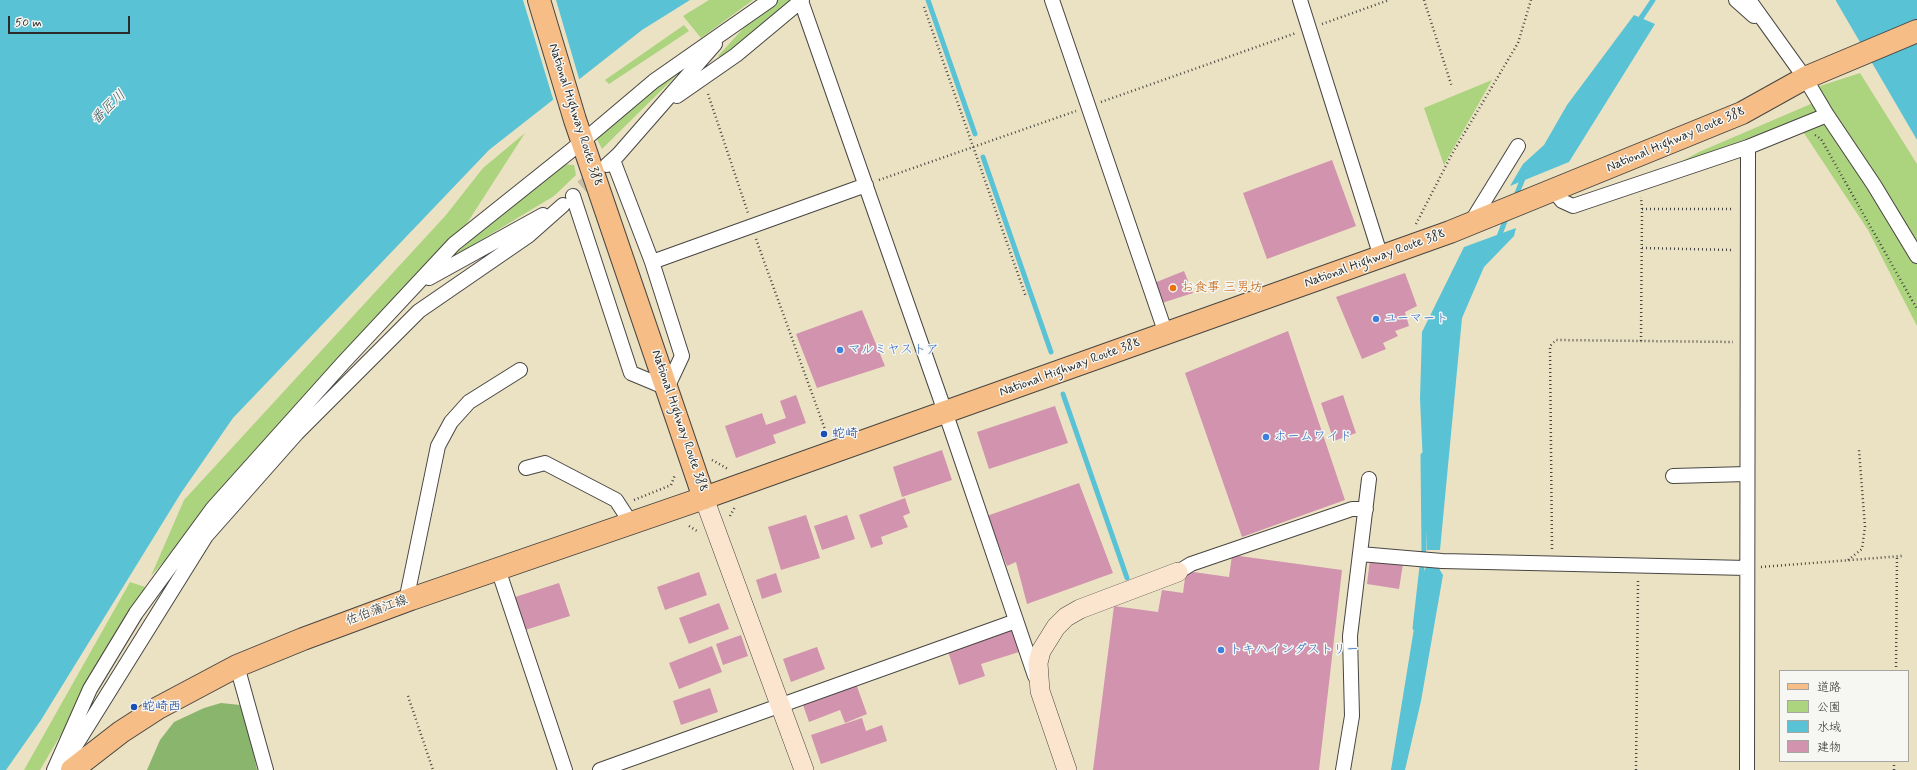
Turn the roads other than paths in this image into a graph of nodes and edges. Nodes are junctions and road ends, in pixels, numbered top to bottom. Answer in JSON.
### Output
{"nodes":[{"id":1,"x":539,"y":0,"type":"edge"},
{"id":2,"x":770,"y":0,"type":"edge"},
{"id":3,"x":1052,"y":0,"type":"edge"},
{"id":4,"x":1300,"y":0,"type":"edge"},
{"id":5,"x":1736,"y":0,"type":"edge"},
{"id":6,"x":1749,"y":0,"type":"edge"},
{"id":7,"x":802,"y":1,"type":"edge"},
{"id":8,"x":729,"y":28,"type":"junction"},
{"id":9,"x":1771,"y":31,"type":"junction"},
{"id":10,"x":1917,"y":31,"type":"edge"},
{"id":11,"x":1812,"y":75,"type":"junction"},
{"id":12,"x":658,"y":109,"type":"junction"},
{"id":13,"x":1827,"y":115,"type":"junction"},
{"id":14,"x":583,"y":141,"type":"junction"},
{"id":15,"x":1518,"y":146,"type":"dead end"},
{"id":16,"x":1748,"y":147,"type":"junction"},
{"id":17,"x":866,"y":185,"type":"junction"},
{"id":18,"x":1554,"y":192,"type":"junction"},
{"id":19,"x":573,"y":196,"type":"junction"},
{"id":20,"x":1470,"y":225,"type":"junction"},
{"id":21,"x":1917,"y":256,"type":"edge"},
{"id":22,"x":1381,"y":257,"type":"junction"},
{"id":23,"x":652,"y":262,"type":"junction"},
{"id":24,"x":416,"y":285,"type":"junction"},
{"id":25,"x":1166,"y":334,"type":"junction"},
{"id":26,"x":520,"y":370,"type":"dead end"},
{"id":27,"x":667,"y":388,"type":"junction"},
{"id":28,"x":946,"y":413,"type":"junction"},
{"id":29,"x":526,"y":468,"type":"dead end"},
{"id":30,"x":1747,"y":474,"type":"junction"},
{"id":31,"x":1673,"y":476,"type":"dead end"},
{"id":32,"x":1369,"y":479,"type":"dead end"},
{"id":33,"x":704,"y":498,"type":"junction"},
{"id":34,"x":1366,"y":509,"type":"junction"},
{"id":35,"x":631,"y":523,"type":"junction"},
{"id":36,"x":1360,"y":554,"type":"junction"},
{"id":37,"x":1747,"y":568,"type":"junction"},
{"id":38,"x":498,"y":569,"type":"junction"},
{"id":39,"x":1178,"y":572,"type":"joint"},
{"id":40,"x":406,"y":601,"type":"junction"},
{"id":41,"x":1016,"y":621,"type":"junction"},
{"id":42,"x":237,"y":666,"type":"junction"},
{"id":43,"x":1040,"y":691,"type":"junction"},
{"id":44,"x":781,"y":706,"type":"junction"},
{"id":45,"x":54,"y":770,"type":"edge"},
{"id":46,"x":60,"y":770,"type":"edge"},
{"id":47,"x":72,"y":770,"type":"edge"},
{"id":48,"x":266,"y":770,"type":"edge"},
{"id":49,"x":565,"y":770,"type":"edge"},
{"id":50,"x":600,"y":770,"type":"edge"},
{"id":51,"x":804,"y":770,"type":"edge"},
{"id":52,"x":1067,"y":770,"type":"edge"},
{"id":53,"x":1343,"y":770,"type":"edge"},
{"id":54,"x":1746,"y":770,"type":"edge"}],
"edges":[{"from":1,"to":14,"type":"main road","name":"National Highway Route 388"},
{"from":2,"to":8,"type":"street"},
{"from":3,"to":25,"type":"street"},
{"from":4,"to":22,"type":"street"},
{"from":5,"to":9,"type":"street"},
{"from":6,"to":9,"type":"street"},
{"from":7,"to":12,"type":"street"},
{"from":7,"to":17,"type":"street"},
{"from":8,"to":12,"type":"street"},
{"from":8,"to":14,"type":"street"},
{"from":9,"to":11,"type":"street"},
{"from":10,"to":11,"type":"main road","name":"National Highway Route 388"},
{"from":11,"to":13,"type":"street"},
{"from":11,"to":18,"type":"main road","name":"National Highway Route 388"},
{"from":12,"to":23,"type":"street"},
{"from":13,"to":16,"type":"street"},
{"from":13,"to":21,"type":"street"},
{"from":14,"to":24,"type":"street"},
{"from":14,"to":27,"type":"main road","name":"National Highway Route 388"},
{"from":15,"to":20,"type":"street"},
{"from":16,"to":18,"type":"street"},
{"from":16,"to":30,"type":"street"},
{"from":17,"to":23,"type":"street"},
{"from":17,"to":28,"type":"street"},
{"from":18,"to":20,"type":"main road","name":"National Highway Route 388"},
{"from":19,"to":24,"type":"street"},
{"from":19,"to":27,"type":"street"},
{"from":19,"to":46,"type":"street"},
{"from":20,"to":22,"type":"main road","name":"National Highway Route 388"},
{"from":22,"to":25,"type":"main road","name":"National Highway Route 388"},
{"from":23,"to":27,"type":"street"},
{"from":24,"to":45,"type":"street"},
{"from":25,"to":28,"type":"main road","name":"National Highway Route 388"},
{"from":26,"to":40,"type":"street"},
{"from":27,"to":33,"type":"main road","name":"National Highway Route 388"},
{"from":28,"to":33,"type":"main road","name":"National Highway Route 388"},
{"from":28,"to":41,"type":"street"},
{"from":29,"to":35,"type":"street"},
{"from":30,"to":31,"type":"street"},
{"from":30,"to":37,"type":"street"},
{"from":32,"to":34,"type":"street"},
{"from":33,"to":35,"type":"main road","name":"佐伯蒲江線"},
{"from":33,"to":44,"type":"street"},
{"from":34,"to":36,"type":"street"},
{"from":34,"to":39,"type":"street"},
{"from":35,"to":38,"type":"main road","name":"佐伯蒲江線"},
{"from":36,"to":37,"type":"street"},
{"from":36,"to":53,"type":"street"},
{"from":37,"to":54,"type":"street"},
{"from":38,"to":40,"type":"main road","name":"佐伯蒲江線"},
{"from":38,"to":49,"type":"street"},
{"from":39,"to":43,"type":"street"},
{"from":40,"to":42,"type":"main road","name":"佐伯蒲江線"},
{"from":41,"to":43,"type":"street"},
{"from":41,"to":44,"type":"street"},
{"from":42,"to":47,"type":"main road","name":"佐伯蒲江線"},
{"from":42,"to":48,"type":"street"},
{"from":43,"to":52,"type":"street"},
{"from":44,"to":50,"type":"street"},
{"from":44,"to":51,"type":"street"}]}
